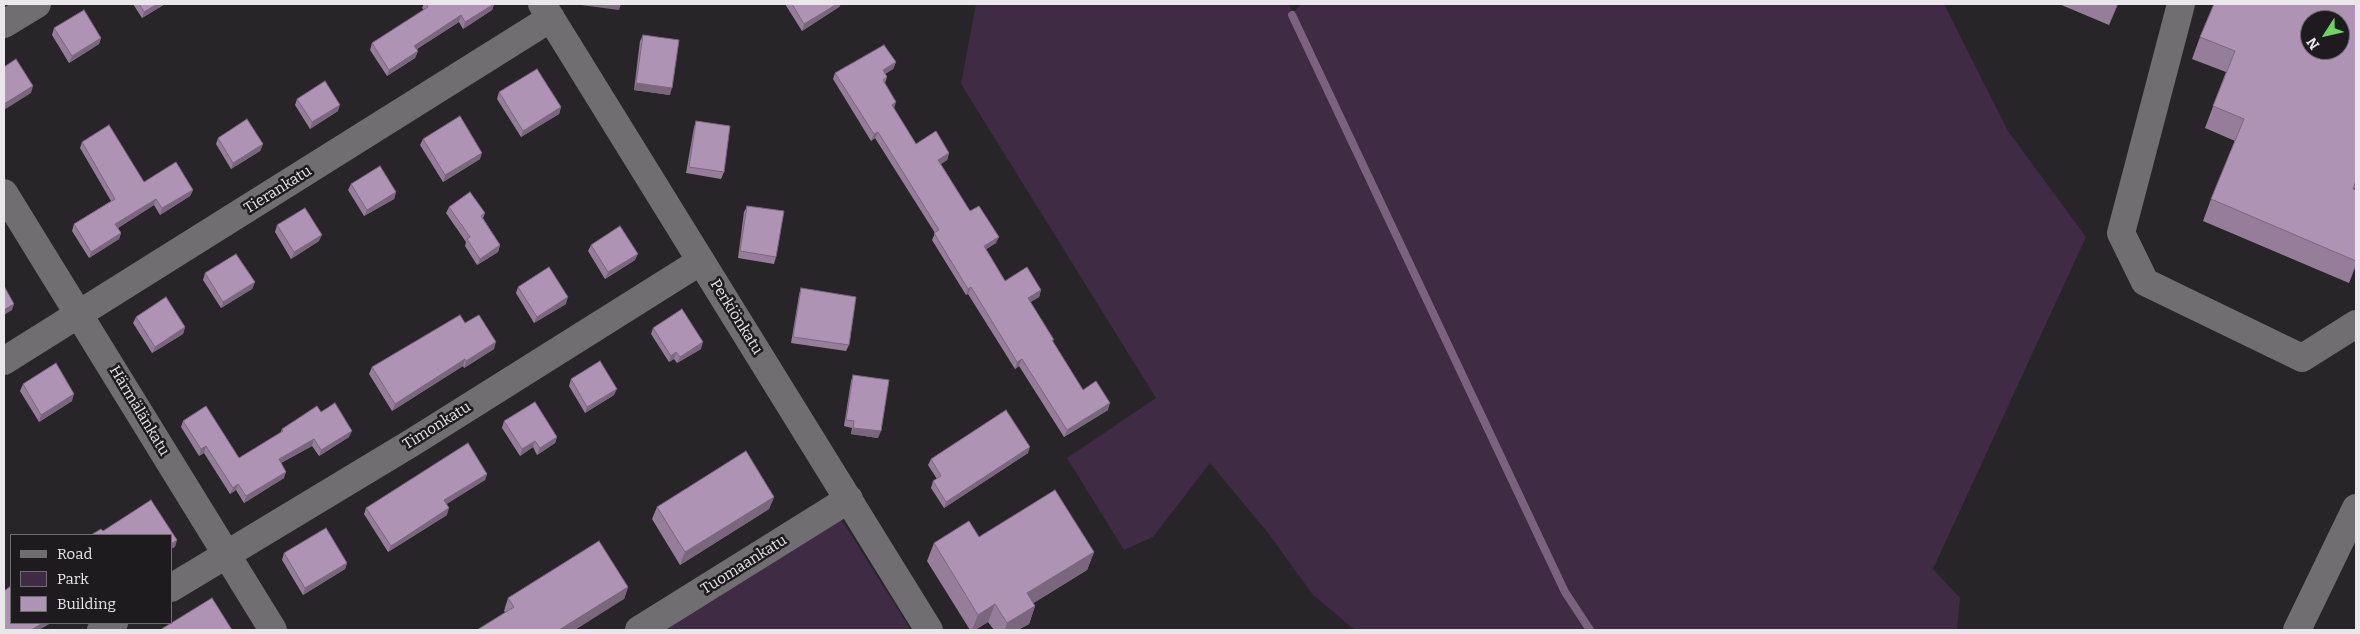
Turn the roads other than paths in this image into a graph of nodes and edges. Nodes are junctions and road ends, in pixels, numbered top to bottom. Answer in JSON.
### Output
{"nodes":[{"id":1,"x":37,"y":4,"type":"edge"},
{"id":2,"x":2181,"y":4,"type":"edge"},
{"id":3,"x":546,"y":11,"type":"edge"},
{"id":4,"x":4,"y":24,"type":"edge"},
{"id":5,"x":4,"y":193,"type":"edge"},
{"id":6,"x":701,"y":261,"type":"junction"},
{"id":7,"x":80,"y":314,"type":"junction"},
{"id":8,"x":2356,"y":324,"type":"edge"},
{"id":9,"x":4,"y":361,"type":"edge"},
{"id":10,"x":849,"y":499,"type":"junction"},
{"id":11,"x":2356,"y":508,"type":"edge"},
{"id":12,"x":226,"y":554,"type":"junction"},
{"id":13,"x":172,"y":587,"type":"edge"},
{"id":14,"x":112,"y":624,"type":"edge"},
{"id":15,"x":101,"y":630,"type":"edge"},
{"id":16,"x":273,"y":630,"type":"edge"},
{"id":17,"x":639,"y":630,"type":"edge"},
{"id":18,"x":929,"y":630,"type":"edge"},
{"id":19,"x":2297,"y":630,"type":"edge"}],
"edges":[{"from":1,"to":4,"type":"street"},
{"from":2,"to":8,"type":"street"},
{"from":3,"to":6,"type":"street","name":"Perkiönkatu"},
{"from":3,"to":7,"type":"street","name":"Tierankatu"},
{"from":5,"to":7,"type":"street","name":"Härmälänkatu"},
{"from":6,"to":10,"type":"street","name":"Perkiönkatu"},
{"from":6,"to":12,"type":"street","name":"Timonkatu"},
{"from":7,"to":9,"type":"street","name":"Tierankatu"},
{"from":7,"to":12,"type":"street","name":"Härmälänkatu"},
{"from":10,"to":17,"type":"street","name":"Tuomaankatu"},
{"from":10,"to":18,"type":"street","name":"Perkiönkatu"},
{"from":11,"to":19,"type":"street"},
{"from":12,"to":13,"type":"street","name":"Timonkatu"},
{"from":12,"to":16,"type":"street","name":"Härmälänkatu"},
{"from":14,"to":15,"type":"street"}]}
